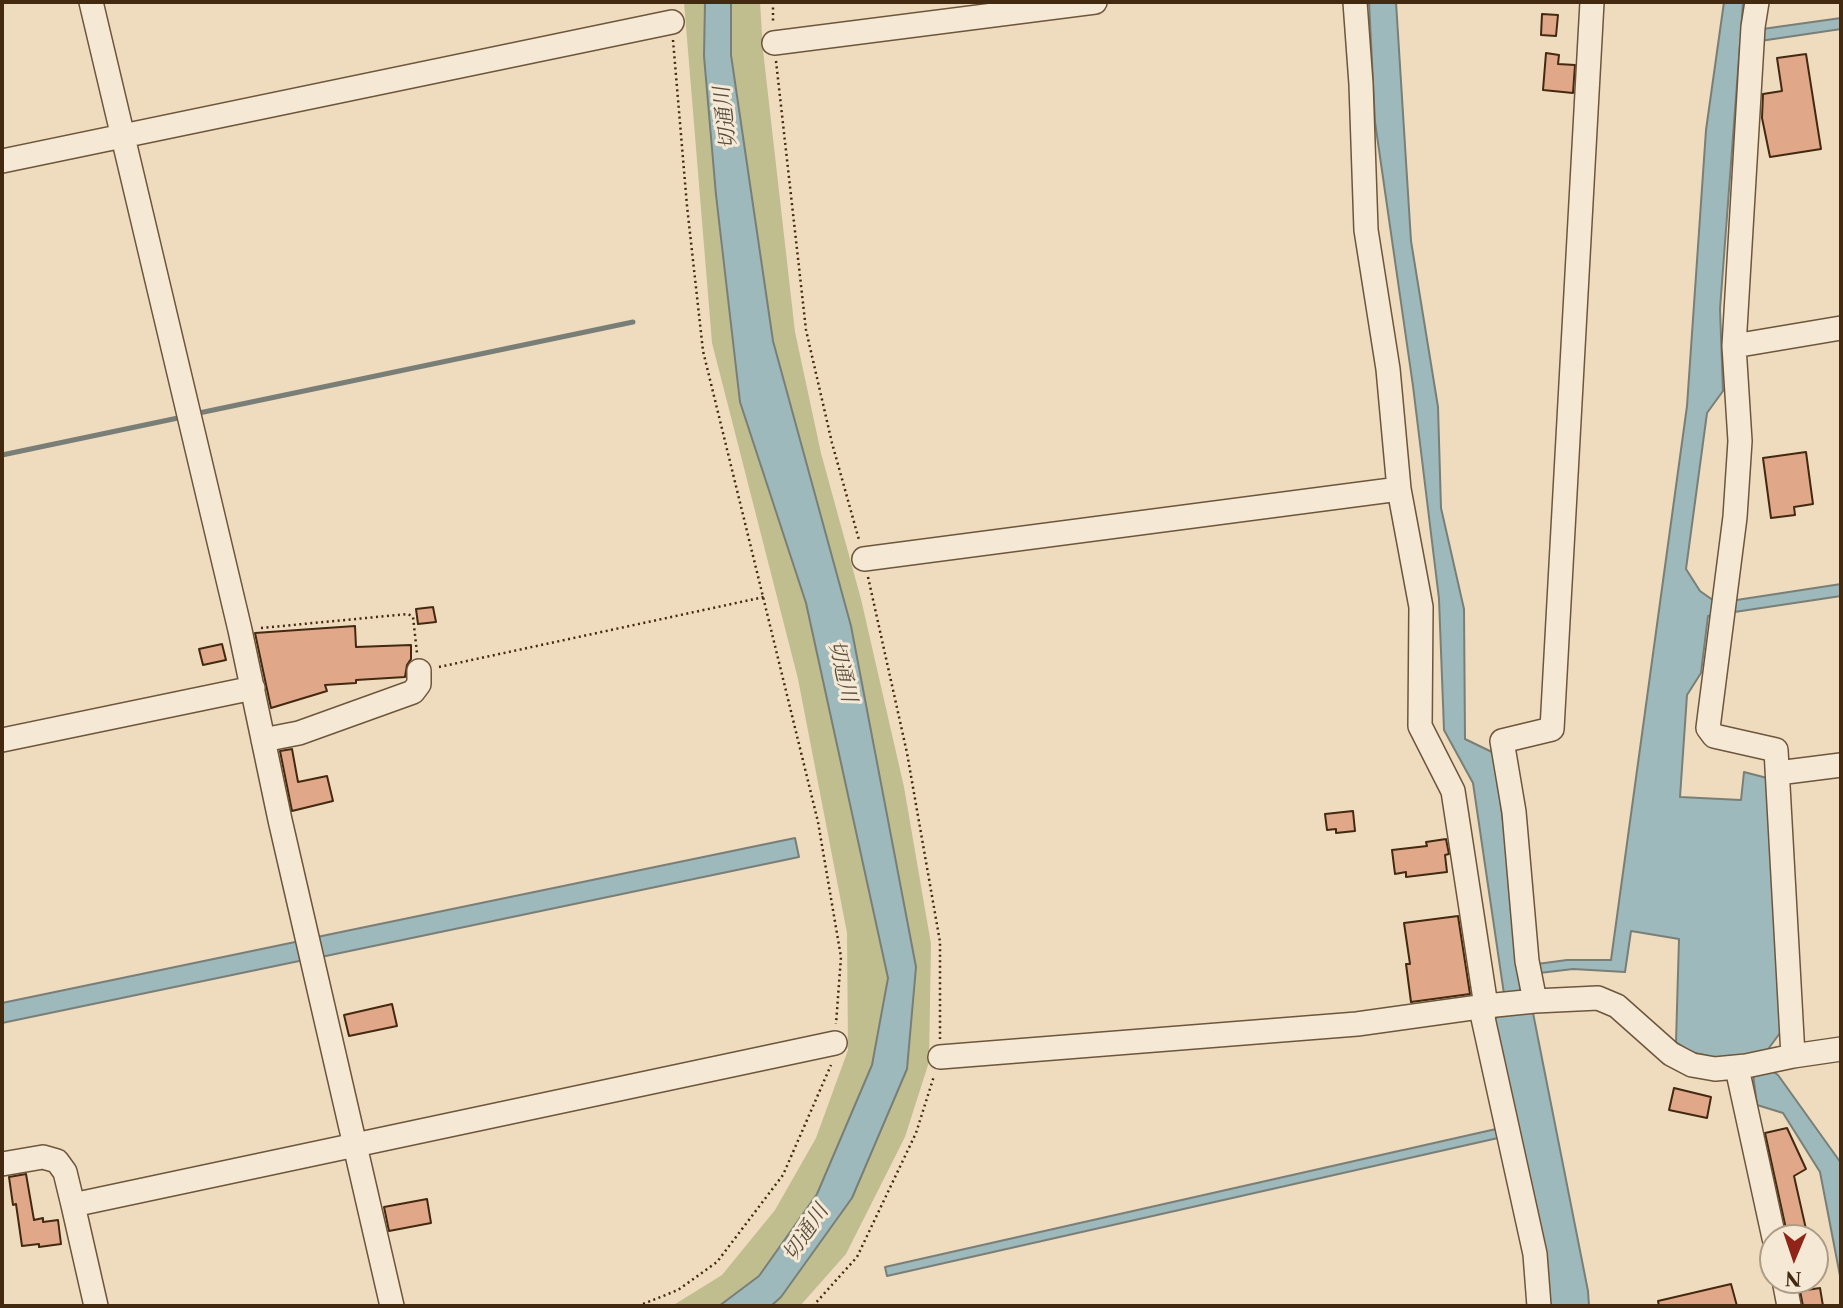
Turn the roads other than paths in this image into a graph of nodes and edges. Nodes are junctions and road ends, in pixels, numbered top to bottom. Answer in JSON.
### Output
{"nodes":[{"id":1,"x":91,"y":2,"type":"edge"},
{"id":2,"x":1088,"y":2,"type":"edge"},
{"id":3,"x":1095,"y":2,"type":"edge"},
{"id":4,"x":1355,"y":2,"type":"edge"},
{"id":5,"x":1592,"y":2,"type":"edge"},
{"id":6,"x":1757,"y":2,"type":"edge"},
{"id":7,"x":672,"y":22,"type":"road end"},
{"id":8,"x":774,"y":43,"type":"road end"},
{"id":9,"x":123,"y":136,"type":"junction"},
{"id":10,"x":2,"y":161,"type":"edge"},
{"id":11,"x":1841,"y":328,"type":"edge"},
{"id":12,"x":1734,"y":346,"type":"junction"},
{"id":13,"x":1399,"y":489,"type":"junction"},
{"id":14,"x":864,"y":559,"type":"road end"},
{"id":15,"x":419,"y":671,"type":"road end"},
{"id":16,"x":253,"y":688,"type":"junction"},
{"id":17,"x":2,"y":740,"type":"edge"},
{"id":18,"x":263,"y":740,"type":"junction"},
{"id":19,"x":1841,"y":765,"type":"edge"},
{"id":20,"x":1778,"y":773,"type":"junction"},
{"id":21,"x":1511,"y":1003,"type":"junction"},
{"id":22,"x":835,"y":1043,"type":"road end"},
{"id":23,"x":1841,"y":1049,"type":"edge"},
{"id":24,"x":940,"y":1057,"type":"road end"},
{"id":25,"x":1783,"y":1058,"type":"junction"},
{"id":26,"x":1742,"y":1067,"type":"junction"},
{"id":27,"x":356,"y":1143,"type":"junction"},
{"id":28,"x":2,"y":1164,"type":"edge"},
{"id":29,"x":73,"y":1205,"type":"junction"},
{"id":30,"x":1771,"y":1224,"type":"edge"},
{"id":31,"x":96,"y":1306,"type":"edge"},
{"id":32,"x":392,"y":1306,"type":"edge"},
{"id":33,"x":1539,"y":1306,"type":"edge"}],
"edges":[{"from":1,"to":9,"type":"street"},
{"from":2,"to":3,"type":"street"},
{"from":2,"to":8,"type":"street"},
{"from":4,"to":13,"type":"street"},
{"from":5,"to":21,"type":"street"},
{"from":6,"to":12,"type":"street"},
{"from":7,"to":9,"type":"street"},
{"from":9,"to":10,"type":"street"},
{"from":9,"to":16,"type":"street"},
{"from":11,"to":12,"type":"street"},
{"from":12,"to":20,"type":"street"},
{"from":13,"to":14,"type":"street"},
{"from":13,"to":21,"type":"street"},
{"from":15,"to":18,"type":"street"},
{"from":16,"to":17,"type":"street"},
{"from":16,"to":18,"type":"street"},
{"from":18,"to":27,"type":"street"},
{"from":19,"to":20,"type":"street"},
{"from":20,"to":25,"type":"street"},
{"from":21,"to":24,"type":"street"},
{"from":21,"to":26,"type":"street"},
{"from":21,"to":33,"type":"street"},
{"from":22,"to":27,"type":"street"},
{"from":23,"to":25,"type":"street"},
{"from":25,"to":26,"type":"street"},
{"from":26,"to":30,"type":"street"},
{"from":27,"to":29,"type":"street"},
{"from":27,"to":32,"type":"street"},
{"from":28,"to":29,"type":"street"},
{"from":29,"to":31,"type":"street"}]}
